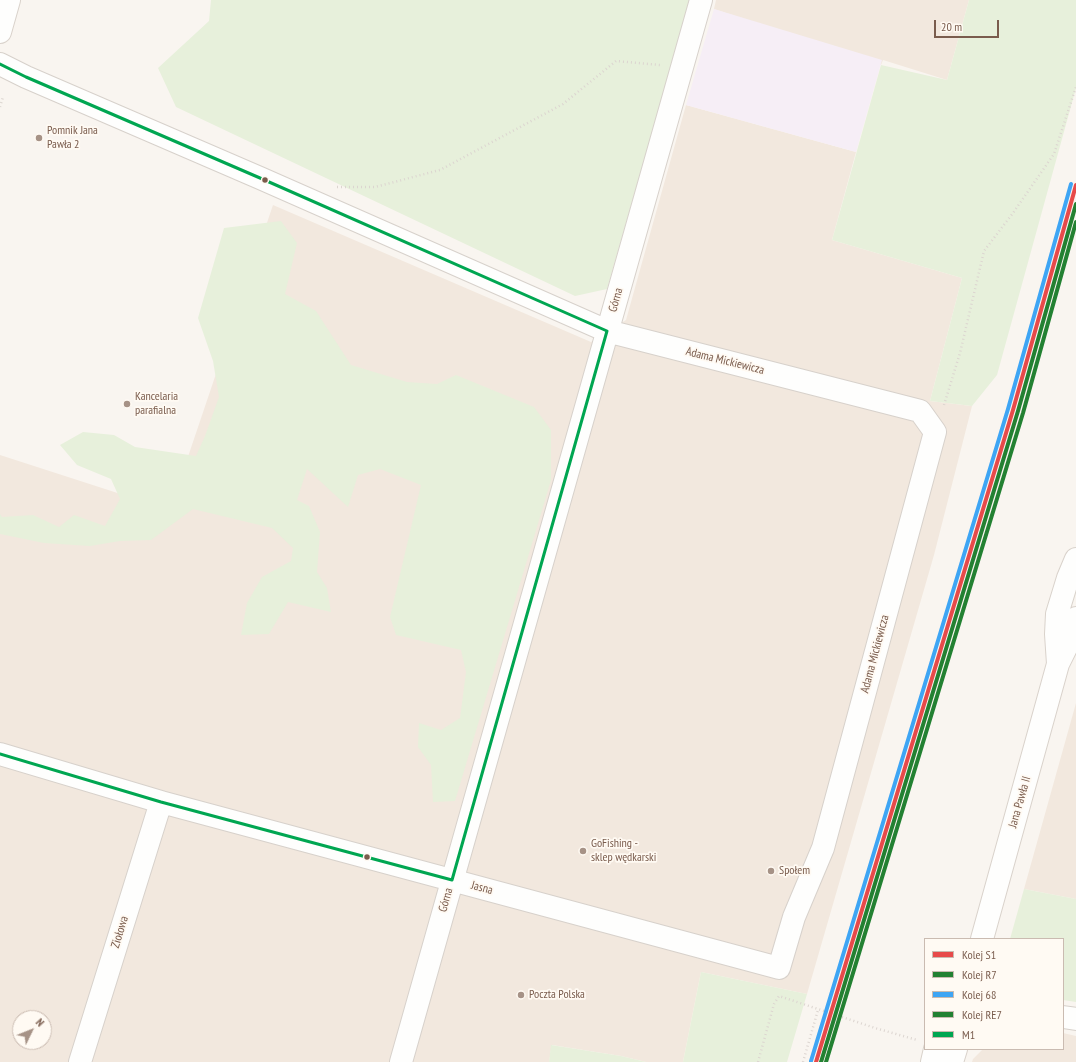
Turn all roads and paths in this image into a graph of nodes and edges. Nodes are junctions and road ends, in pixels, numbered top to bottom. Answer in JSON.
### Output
{"nodes":[{"id":1,"x":9,"y":0,"type":"edge"},
{"id":2,"x":701,"y":0,"type":"edge"},
{"id":3,"x":0,"y":32,"type":"edge"},
{"id":4,"x":0,"y":64,"type":"edge"},
{"id":5,"x":682,"y":68,"type":"junction"},
{"id":6,"x":1076,"y":87,"type":"edge"},
{"id":7,"x":3,"y":97,"type":"dead end"},
{"id":8,"x":0,"y":107,"type":"edge"},
{"id":9,"x":330,"y":187,"type":"dead end"},
{"id":10,"x":607,"y":331,"type":"junction"},
{"id":11,"x":935,"y":432,"type":"junction"},
{"id":12,"x":1076,"y":559,"type":"edge"},
{"id":13,"x":1076,"y":618,"type":"edge"},
{"id":14,"x":1058,"y":664,"type":"junction"},
{"id":15,"x":0,"y":754,"type":"edge"},
{"id":16,"x":161,"y":802,"type":"junction"},
{"id":17,"x":452,"y":880,"type":"junction"},
{"id":18,"x":982,"y":938,"type":"edge"},
{"id":19,"x":779,"y":968,"type":"joint"},
{"id":20,"x":818,"y":1010,"type":"junction"},
{"id":21,"x":1064,"y":1016,"type":"edge"},
{"id":22,"x":1076,"y":1019,"type":"edge"},
{"id":23,"x":924,"y":1044,"type":"edge"},
{"id":24,"x":928,"y":1050,"type":"edge"},
{"id":25,"x":956,"y":1050,"type":"edge"},
{"id":26,"x":80,"y":1062,"type":"edge"},
{"id":27,"x":401,"y":1062,"type":"edge"},
{"id":28,"x":758,"y":1062,"type":"edge"},
{"id":29,"x":803,"y":1062,"type":"edge"},
{"id":30,"x":932,"y":1062,"type":"edge"},
{"id":31,"x":952,"y":1062,"type":"edge"}],
"edges":[{"from":1,"to":3,"type":"street"},
{"from":2,"to":5,"type":"street","name":"Górna"},
{"from":4,"to":10,"type":"street","name":"Adama Mickiewicza"},
{"from":5,"to":9,"type":"path"},
{"from":5,"to":10,"type":"street","name":"Górna"},
{"from":6,"to":11,"type":"path"},
{"from":7,"to":8,"type":"path"},
{"from":10,"to":11,"type":"street","name":"Adama Mickiewicza"},
{"from":10,"to":17,"type":"street","name":"Górna"},
{"from":11,"to":19,"type":"street","name":"Adama Mickiewicza"},
{"from":12,"to":14,"type":"street","name":"Jana Pawła II"},
{"from":13,"to":14,"type":"street","name":"Jana Pawła II"},
{"from":14,"to":18,"type":"street","name":"Jana Pawła II"},
{"from":15,"to":16,"type":"street","name":"Jasna"},
{"from":16,"to":17,"type":"street","name":"Jasna"},
{"from":16,"to":26,"type":"street","name":"Ziołowa"},
{"from":17,"to":19,"type":"street","name":"Jasna"},
{"from":17,"to":27,"type":"street","name":"Górna"},
{"from":20,"to":23,"type":"path"},
{"from":20,"to":28,"type":"path"},
{"from":20,"to":29,"type":"path"},
{"from":21,"to":22,"type":"street"},
{"from":24,"to":30,"type":"street"},
{"from":25,"to":31,"type":"street"}]}
